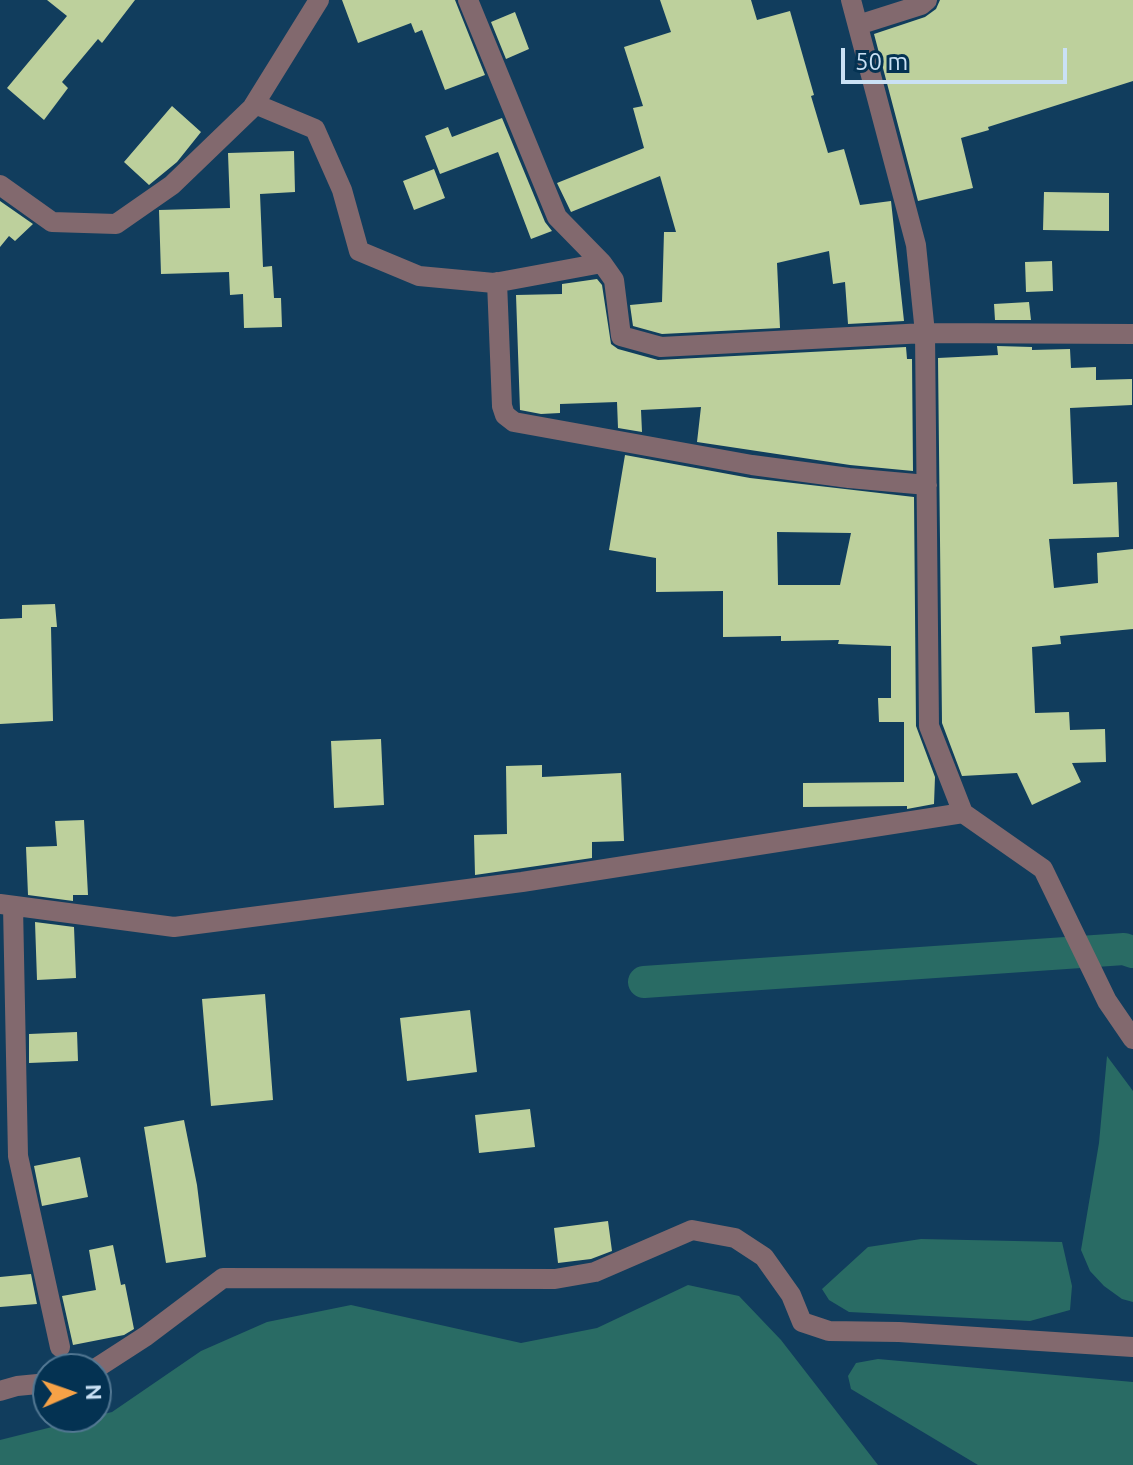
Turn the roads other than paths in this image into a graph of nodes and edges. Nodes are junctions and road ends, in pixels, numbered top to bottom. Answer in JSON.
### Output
{"nodes":[{"id":1,"x":319,"y":0,"type":"edge"},
{"id":2,"x":468,"y":0,"type":"edge"},
{"id":3,"x":851,"y":0,"type":"edge"},
{"id":4,"x":927,"y":0,"type":"edge"},
{"id":5,"x":858,"y":25,"type":"junction"},
{"id":6,"x":255,"y":104,"type":"junction"},
{"id":7,"x":0,"y":185,"type":"edge"},
{"id":8,"x":602,"y":263,"type":"junction"},
{"id":9,"x":497,"y":282,"type":"junction"},
{"id":10,"x":925,"y":333,"type":"junction"},
{"id":11,"x":1133,"y":334,"type":"edge"},
{"id":12,"x":927,"y":485,"type":"junction"},
{"id":13,"x":963,"y":813,"type":"junction"},
{"id":14,"x":6,"y":905,"type":"edge"},
{"id":15,"x":1133,"y":1039,"type":"edge"},
{"id":16,"x":60,"y":1347,"type":"dead end"},
{"id":17,"x":1133,"y":1347,"type":"edge"},
{"id":18,"x":112,"y":1358,"type":"edge"},
{"id":19,"x":32,"y":1385,"type":"edge"},
{"id":20,"x":0,"y":1391,"type":"edge"}],
"edges":[{"from":1,"to":6,"type":"street"},
{"from":2,"to":8,"type":"street"},
{"from":3,"to":5,"type":"street"},
{"from":4,"to":5,"type":"street"},
{"from":5,"to":10,"type":"street"},
{"from":6,"to":7,"type":"street"},
{"from":6,"to":9,"type":"street"},
{"from":8,"to":9,"type":"street"},
{"from":8,"to":10,"type":"street"},
{"from":9,"to":12,"type":"street"},
{"from":10,"to":11,"type":"street"},
{"from":10,"to":12,"type":"street"},
{"from":12,"to":13,"type":"street"},
{"from":13,"to":14,"type":"street"},
{"from":13,"to":15,"type":"street"},
{"from":14,"to":16,"type":"street"},
{"from":17,"to":18,"type":"street"},
{"from":19,"to":20,"type":"street"}]}
